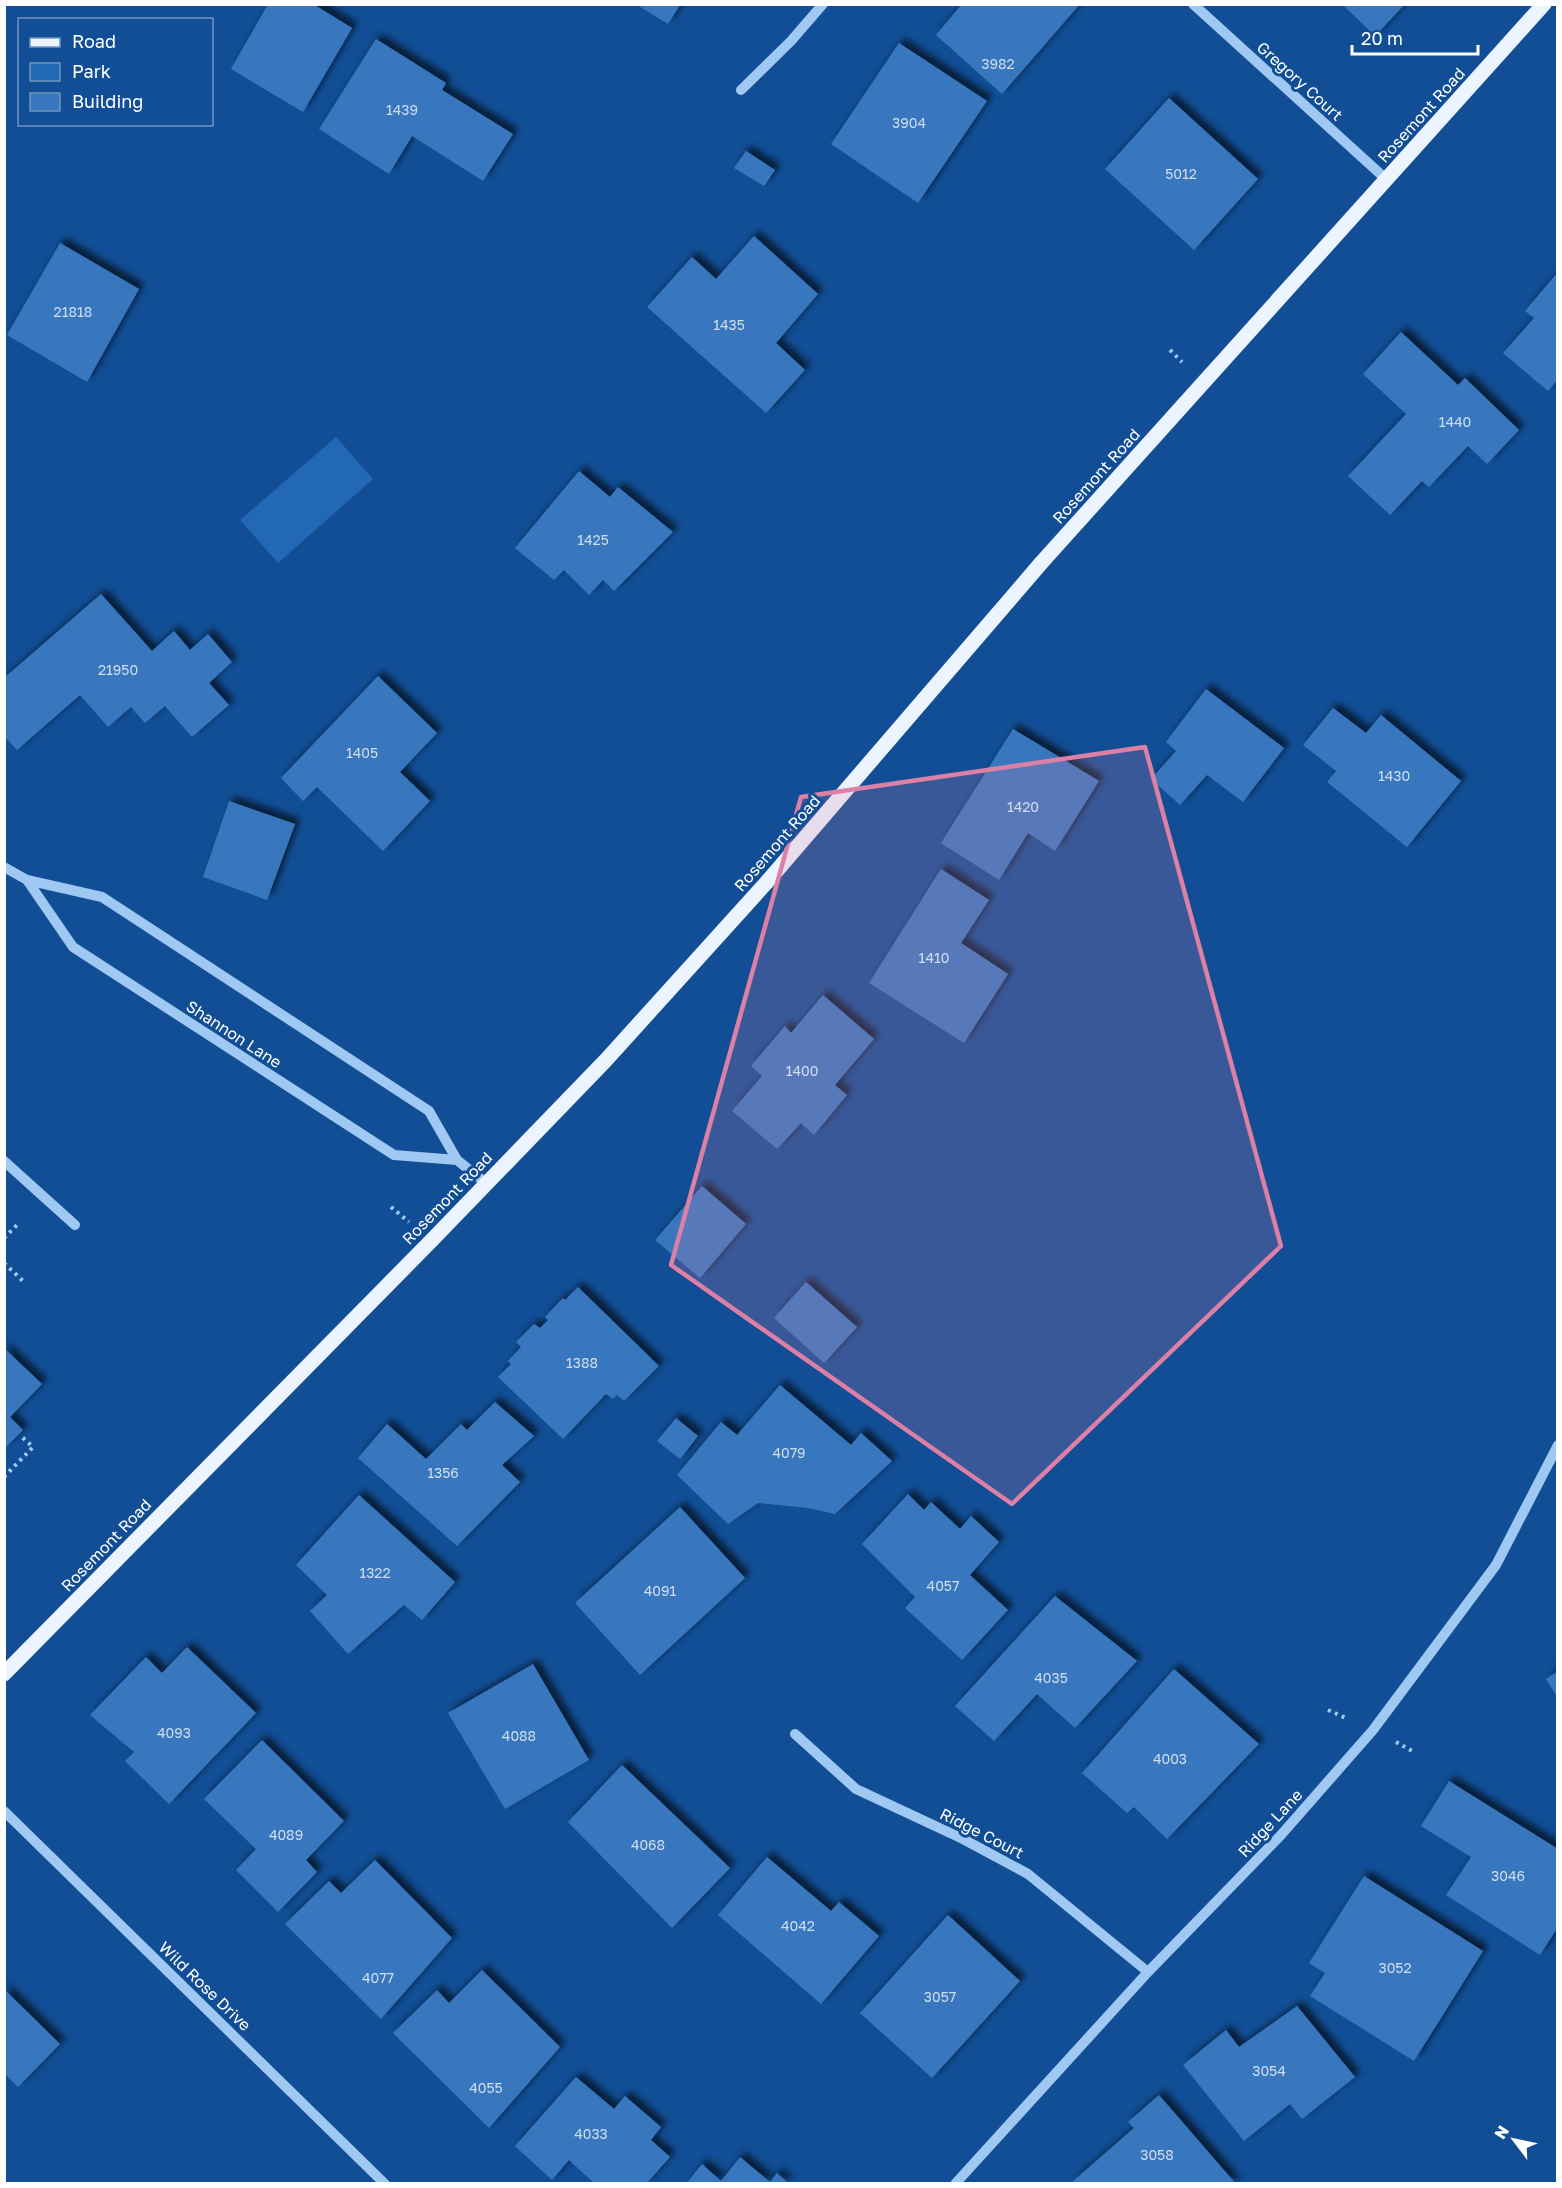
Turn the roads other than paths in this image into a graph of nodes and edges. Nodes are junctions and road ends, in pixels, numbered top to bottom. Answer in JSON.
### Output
{"nodes":[{"id":1,"x":823,"y":4,"type":"edge"},
{"id":2,"x":1193,"y":4,"type":"edge"},
{"id":3,"x":1544,"y":4,"type":"edge"},
{"id":4,"x":741,"y":90,"type":"dead end"},
{"id":5,"x":1387,"y":180,"type":"junction"},
{"id":6,"x":4,"y":867,"type":"edge"},
{"id":7,"x":27,"y":880,"type":"junction"},
{"id":8,"x":4,"y":1161,"type":"edge"},
{"id":9,"x":458,"y":1161,"type":"junction"},
{"id":10,"x":487,"y":1184,"type":"junction"},
{"id":11,"x":75,"y":1225,"type":"dead end"},
{"id":12,"x":1557,"y":1445,"type":"edge"},
{"id":13,"x":4,"y":1674,"type":"edge"},
{"id":14,"x":795,"y":1734,"type":"dead end"},
{"id":15,"x":4,"y":1810,"type":"edge"},
{"id":16,"x":1148,"y":1972,"type":"junction"},
{"id":17,"x":385,"y":2184,"type":"edge"},
{"id":18,"x":955,"y":2184,"type":"edge"}],
"edges":[{"from":1,"to":4,"type":"street"},
{"from":2,"to":5,"type":"street","name":"Gregory Court"},
{"from":3,"to":5,"type":"main road","name":"Rosemont Road"},
{"from":5,"to":10,"type":"main road","name":"Rosemont Road"},
{"from":6,"to":7,"type":"street","name":"Shannon Lane"},
{"from":7,"to":9,"type":"street","name":"Shannon Lane"},
{"from":7,"to":9,"type":"street","name":"Shannon Lane"},
{"from":8,"to":11,"type":"street"},
{"from":9,"to":10,"type":"street","name":"Shannon Lane"},
{"from":10,"to":13,"type":"main road","name":"Rosemont Road"},
{"from":12,"to":16,"type":"street","name":"Ridge Lane"},
{"from":14,"to":16,"type":"street","name":"Ridge Court"},
{"from":15,"to":17,"type":"street","name":"Wild Rose Drive"},
{"from":16,"to":18,"type":"street","name":"Ridge Lane"}]}
